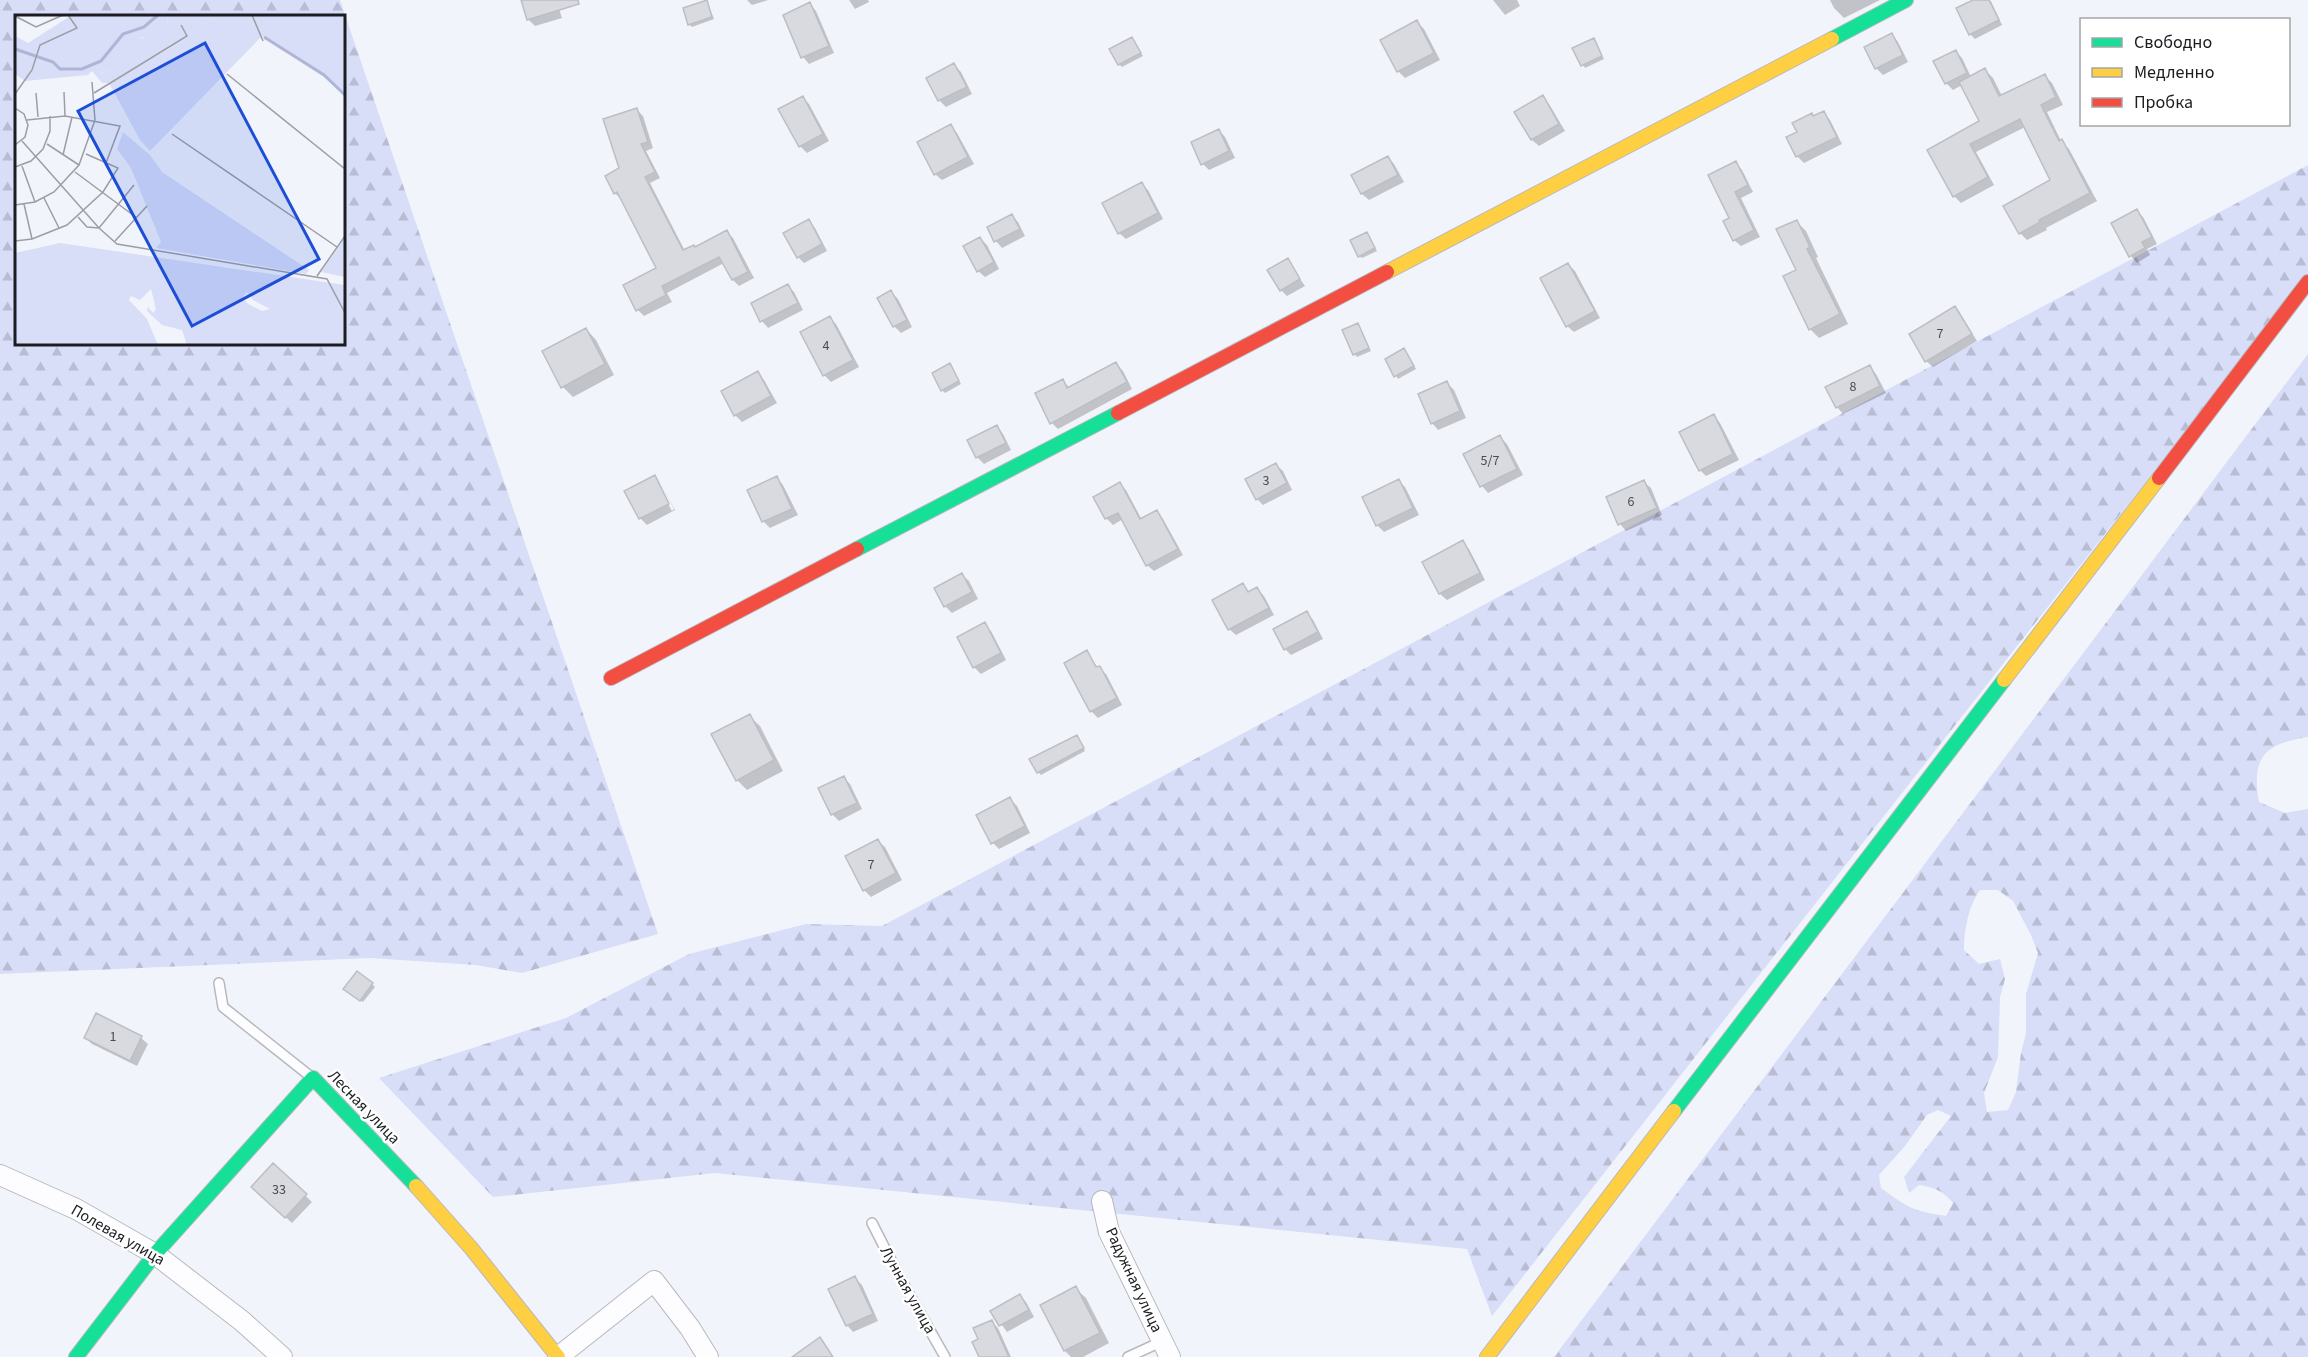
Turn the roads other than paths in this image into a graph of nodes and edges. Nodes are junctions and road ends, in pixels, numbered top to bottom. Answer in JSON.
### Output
{"nodes":[{"id":1,"x":1906,"y":0,"type":"edge"},
{"id":2,"x":2308,"y":282,"type":"edge"},
{"id":3,"x":611,"y":678,"type":"dead end"},
{"id":4,"x":219,"y":983,"type":"dead end"},
{"id":5,"x":313,"y":1078,"type":"junction"},
{"id":6,"x":0,"y":1175,"type":"edge"},
{"id":7,"x":1102,"y":1202,"type":"dead end"},
{"id":8,"x":872,"y":1223,"type":"dead end"},
{"id":9,"x":155,"y":1254,"type":"junction"},
{"id":10,"x":1166,"y":1349,"type":"edge"},
{"id":11,"x":76,"y":1357,"type":"edge"},
{"id":12,"x":282,"y":1357,"type":"edge"},
{"id":13,"x":558,"y":1357,"type":"edge"},
{"id":14,"x":708,"y":1357,"type":"edge"},
{"id":15,"x":945,"y":1357,"type":"edge"},
{"id":16,"x":1128,"y":1357,"type":"edge"},
{"id":17,"x":1487,"y":1357,"type":"edge"}],
"edges":[{"from":1,"to":3,"type":"street"},
{"from":2,"to":17,"type":"street"},
{"from":4,"to":5,"type":"lane"},
{"from":5,"to":9,"type":"street","name":"Лесная улица"},
{"from":5,"to":13,"type":"street","name":"Лесная улица"},
{"from":6,"to":9,"type":"street","name":"Полевая улица"},
{"from":7,"to":10,"type":"street","name":"Радужная улица"},
{"from":8,"to":15,"type":"lane","name":"Лунная улица"},
{"from":9,"to":11,"type":"street","name":"Лесная улица"},
{"from":9,"to":12,"type":"street","name":"Полевая улица"},
{"from":10,"to":16,"type":"lane"},
{"from":13,"to":14,"type":"street"}]}
